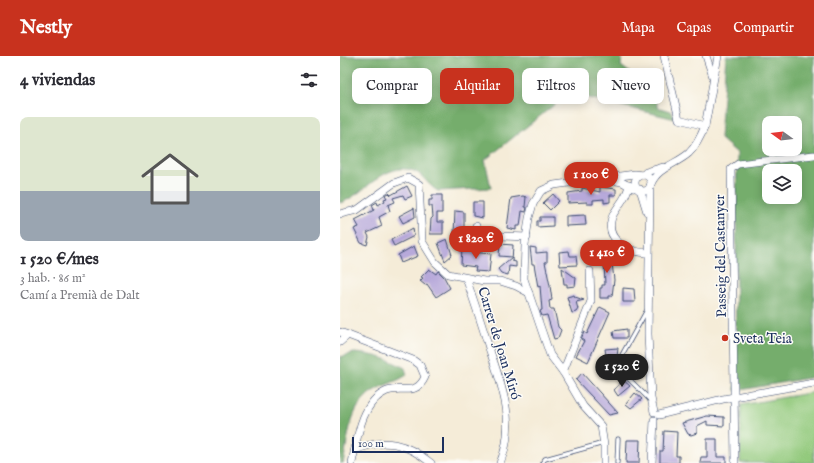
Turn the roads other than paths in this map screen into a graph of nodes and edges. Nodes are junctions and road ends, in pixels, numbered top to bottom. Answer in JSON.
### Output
{"nodes":[{"id":1,"x":664,"y":56,"type":"edge"},
{"id":2,"x":706,"y":56,"type":"edge"},
{"id":3,"x":718,"y":56,"type":"edge"},
{"id":4,"x":714,"y":80,"type":"junction"},
{"id":5,"x":705,"y":123,"type":"junction"},
{"id":6,"x":814,"y":155,"type":"edge"},
{"id":7,"x":671,"y":165,"type":"junction"},
{"id":8,"x":642,"y":175,"type":"junction"},
{"id":9,"x":603,"y":180,"type":"junction"},
{"id":10,"x":629,"y":185,"type":"junction"},
{"id":11,"x":650,"y":185,"type":"junction"},
{"id":12,"x":640,"y":189,"type":"junction"},
{"id":13,"x":340,"y":214,"type":"edge"},
{"id":14,"x":649,"y":220,"type":"junction"},
{"id":15,"x":476,"y":226,"type":"dead end"},
{"id":16,"x":526,"y":237,"type":"junction"},
{"id":17,"x":648,"y":253,"type":"junction"},
{"id":18,"x":590,"y":271,"type":"dead end"},
{"id":19,"x":466,"y":278,"type":"junction"},
{"id":20,"x":529,"y":293,"type":"junction"},
{"id":21,"x":648,"y":307,"type":"junction"},
{"id":22,"x":340,"y":332,"type":"edge"},
{"id":23,"x":348,"y":335,"type":"junction"},
{"id":24,"x":340,"y":342,"type":"edge"},
{"id":25,"x":563,"y":372,"type":"junction"},
{"id":26,"x":814,"y":383,"type":"edge"},
{"id":27,"x":735,"y":397,"type":"junction"},
{"id":28,"x":652,"y":402,"type":"junction"},
{"id":29,"x":656,"y":416,"type":"junction"},
{"id":30,"x":618,"y":439,"type":"dead end"},
{"id":31,"x":604,"y":443,"type":"junction"},
{"id":32,"x":355,"y":450,"type":"junction"},
{"id":33,"x":352,"y":463,"type":"edge"},
{"id":34,"x":431,"y":463,"type":"edge"},
{"id":35,"x":500,"y":463,"type":"edge"},
{"id":36,"x":542,"y":463,"type":"edge"},
{"id":37,"x":604,"y":463,"type":"edge"},
{"id":38,"x":617,"y":463,"type":"edge"},
{"id":39,"x":652,"y":463,"type":"edge"},
{"id":40,"x":736,"y":463,"type":"edge"}],
"edges":[{"from":1,"to":5,"type":"street"},
{"from":2,"to":4,"type":"street"},
{"from":3,"to":4,"type":"street"},
{"from":4,"to":5,"type":"street"},
{"from":5,"to":7,"type":"street"},
{"from":6,"to":27,"type":"street","name":"Passeig del Castanyer"},
{"from":7,"to":8,"type":"street"},
{"from":7,"to":11,"type":"street"},
{"from":8,"to":9,"type":"street"},
{"from":8,"to":11,"type":"street"},
{"from":8,"to":12,"type":"street"},
{"from":9,"to":10,"type":"street"},
{"from":9,"to":16,"type":"street"},
{"from":10,"to":12,"type":"street"},
{"from":10,"to":17,"type":"street"},
{"from":11,"to":12,"type":"street"},
{"from":11,"to":14,"type":"street"},
{"from":12,"to":14,"type":"street"},
{"from":13,"to":19,"type":"street"},
{"from":14,"to":17,"type":"street"},
{"from":15,"to":16,"type":"street"},
{"from":16,"to":20,"type":"street"},
{"from":17,"to":21,"type":"street"},
{"from":18,"to":25,"type":"street"},
{"from":19,"to":20,"type":"street"},
{"from":19,"to":35,"type":"street","name":"Carrer de Joan Miró"},
{"from":20,"to":25,"type":"street"},
{"from":21,"to":28,"type":"street"},
{"from":21,"to":28,"type":"lane"},
{"from":22,"to":23,"type":"street"},
{"from":23,"to":24,"type":"street"},
{"from":23,"to":32,"type":"street"},
{"from":25,"to":31,"type":"street"},
{"from":26,"to":27,"type":"street"},
{"from":27,"to":29,"type":"street"},
{"from":27,"to":40,"type":"street","name":"Passeig del Castanyer"},
{"from":28,"to":29,"type":"street"},
{"from":29,"to":39,"type":"street"},
{"from":30,"to":38,"type":"lane"},
{"from":31,"to":36,"type":"lane"},
{"from":31,"to":37,"type":"street"},
{"from":32,"to":33,"type":"street"},
{"from":32,"to":34,"type":"street"}]}
